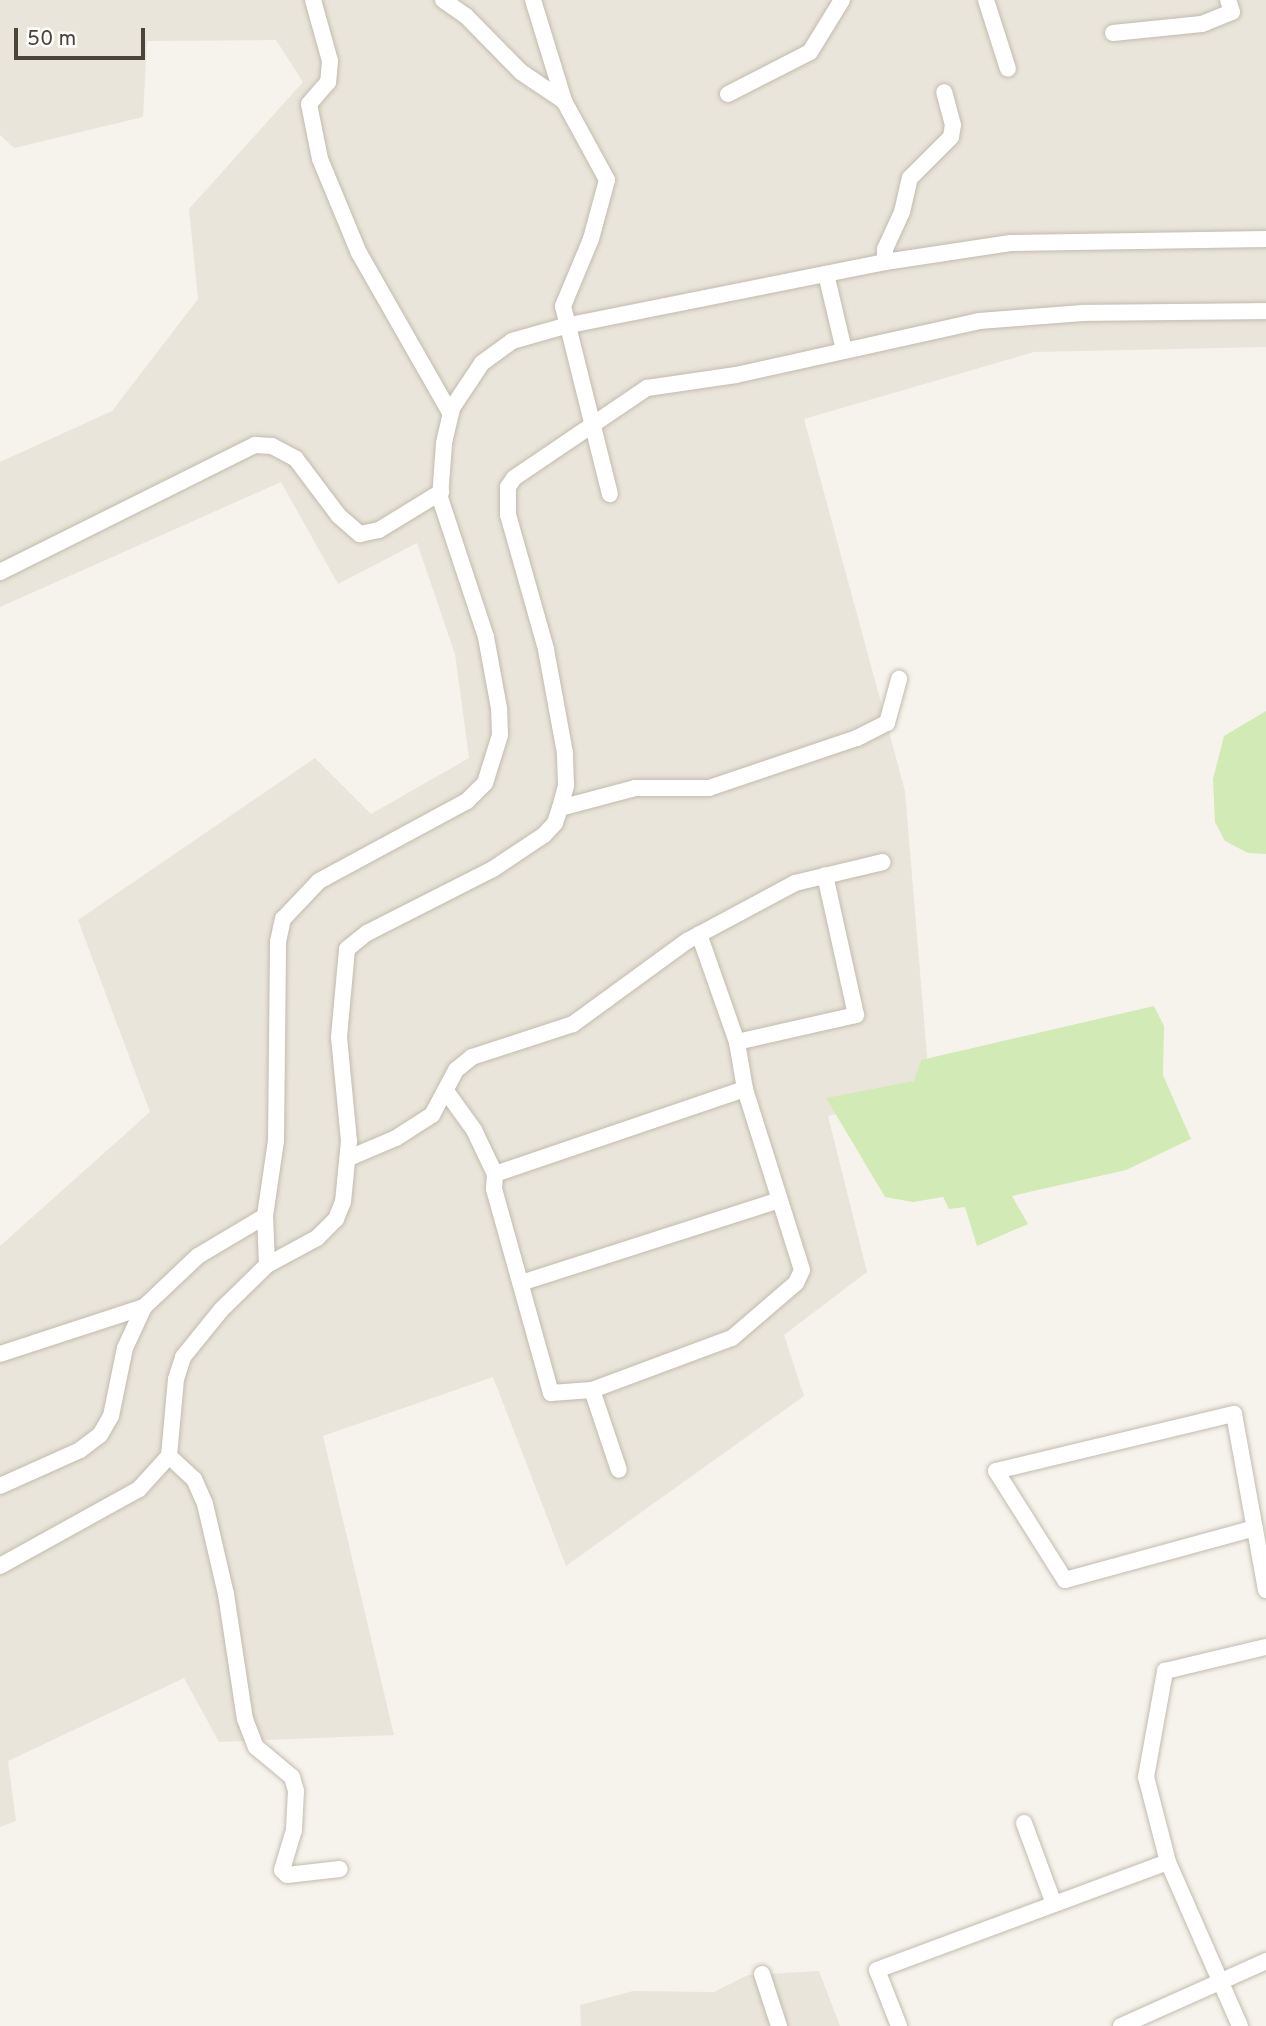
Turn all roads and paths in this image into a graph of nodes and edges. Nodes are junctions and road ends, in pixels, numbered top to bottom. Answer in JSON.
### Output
{"nodes":[{"id":1,"x":313,"y":0,"type":"edge"},
{"id":2,"x":443,"y":0,"type":"edge"},
{"id":3,"x":533,"y":0,"type":"edge"},
{"id":4,"x":842,"y":0,"type":"edge"},
{"id":5,"x":986,"y":0,"type":"edge"},
{"id":6,"x":1228,"y":0,"type":"edge"},
{"id":7,"x":1113,"y":33,"type":"dead end"},
{"id":8,"x":1008,"y":69,"type":"dead end"},
{"id":9,"x":944,"y":92,"type":"dead end"},
{"id":10,"x":728,"y":94,"type":"dead end"},
{"id":11,"x":564,"y":101,"type":"junction"},
{"id":12,"x":1266,"y":239,"type":"edge"},
{"id":13,"x":885,"y":262,"type":"junction"},
{"id":14,"x":826,"y":274,"type":"junction"},
{"id":15,"x":1266,"y":310,"type":"edge"},
{"id":16,"x":565,"y":326,"type":"junction"},
{"id":17,"x":844,"y":350,"type":"junction"},
{"id":18,"x":451,"y":414,"type":"junction"},
{"id":19,"x":592,"y":425,"type":"junction"},
{"id":20,"x":441,"y":492,"type":"junction"},
{"id":21,"x":610,"y":494,"type":"dead end"},
{"id":22,"x":0,"y":572,"type":"edge"},
{"id":23,"x":899,"y":679,"type":"dead end"},
{"id":24,"x":560,"y":808,"type":"junction"},
{"id":25,"x":883,"y":862,"type":"dead end"},
{"id":26,"x":825,"y":875,"type":"junction"},
{"id":27,"x":698,"y":934,"type":"junction"},
{"id":28,"x":737,"y":1042,"type":"junction"},
{"id":29,"x":745,"y":1089,"type":"junction"},
{"id":30,"x":446,"y":1091,"type":"junction"},
{"id":31,"x":349,"y":1158,"type":"junction"},
{"id":32,"x":495,"y":1174,"type":"junction"},
{"id":33,"x":779,"y":1200,"type":"junction"},
{"id":34,"x":265,"y":1216,"type":"junction"},
{"id":35,"x":267,"y":1265,"type":"junction"},
{"id":36,"x":524,"y":1282,"type":"junction"},
{"id":37,"x":144,"y":1307,"type":"junction"},
{"id":38,"x":0,"y":1353,"type":"edge"},
{"id":39,"x":592,"y":1390,"type":"junction"},
{"id":40,"x":169,"y":1456,"type":"junction"},
{"id":41,"x":620,"y":1470,"type":"dead end"},
{"id":42,"x":0,"y":1486,"type":"edge"},
{"id":43,"x":1255,"y":1528,"type":"junction"},
{"id":44,"x":0,"y":1566,"type":"edge"},
{"id":45,"x":1266,"y":1590,"type":"edge"},
{"id":46,"x":1266,"y":1647,"type":"edge"},
{"id":47,"x":1024,"y":1823,"type":"dead end"},
{"id":48,"x":1168,"y":1862,"type":"junction"},
{"id":49,"x":340,"y":1869,"type":"dead end"},
{"id":50,"x":1054,"y":1904,"type":"junction"},
{"id":51,"x":1266,"y":1961,"type":"edge"},
{"id":52,"x":762,"y":1975,"type":"dead end"},
{"id":53,"x":1221,"y":1981,"type":"junction"},
{"id":54,"x":775,"y":2025,"type":"edge"},
{"id":55,"x":898,"y":2026,"type":"edge"},
{"id":56,"x":1121,"y":2026,"type":"edge"},
{"id":57,"x":1240,"y":2026,"type":"edge"}],
"edges":[{"from":1,"to":18,"type":"street"},
{"from":2,"to":11,"type":"street"},
{"from":3,"to":11,"type":"street"},
{"from":4,"to":10,"type":"street"},
{"from":5,"to":8,"type":"street"},
{"from":6,"to":7,"type":"street"},
{"from":9,"to":13,"type":"street"},
{"from":11,"to":16,"type":"street"},
{"from":12,"to":13,"type":"street"},
{"from":13,"to":14,"type":"street"},
{"from":14,"to":16,"type":"street"},
{"from":14,"to":17,"type":"street"},
{"from":15,"to":17,"type":"street"},
{"from":16,"to":18,"type":"street"},
{"from":16,"to":19,"type":"street"},
{"from":17,"to":19,"type":"street"},
{"from":18,"to":20,"type":"street"},
{"from":19,"to":21,"type":"street"},
{"from":19,"to":24,"type":"street"},
{"from":20,"to":22,"type":"street"},
{"from":20,"to":34,"type":"street"},
{"from":23,"to":24,"type":"street"},
{"from":24,"to":31,"type":"street"},
{"from":25,"to":26,"type":"street"},
{"from":26,"to":27,"type":"street"},
{"from":26,"to":28,"type":"street"},
{"from":27,"to":28,"type":"street"},
{"from":27,"to":30,"type":"street"},
{"from":28,"to":29,"type":"street"},
{"from":29,"to":32,"type":"street"},
{"from":29,"to":33,"type":"street"},
{"from":30,"to":31,"type":"street"},
{"from":30,"to":32,"type":"street"},
{"from":31,"to":35,"type":"street"},
{"from":32,"to":36,"type":"street"},
{"from":33,"to":36,"type":"street"},
{"from":33,"to":39,"type":"street"},
{"from":34,"to":35,"type":"street"},
{"from":34,"to":37,"type":"street"},
{"from":35,"to":40,"type":"street"},
{"from":36,"to":39,"type":"street"},
{"from":37,"to":38,"type":"street"},
{"from":37,"to":42,"type":"street"},
{"from":39,"to":41,"type":"street"},
{"from":40,"to":44,"type":"street"},
{"from":40,"to":49,"type":"street"},
{"from":43,"to":43,"type":"street"},
{"from":43,"to":45,"type":"street"},
{"from":46,"to":48,"type":"street"},
{"from":47,"to":50,"type":"street"},
{"from":48,"to":50,"type":"street"},
{"from":48,"to":53,"type":"street"},
{"from":50,"to":55,"type":"street"},
{"from":51,"to":53,"type":"street"},
{"from":52,"to":54,"type":"street"},
{"from":53,"to":56,"type":"street"},
{"from":53,"to":57,"type":"street"}]}
